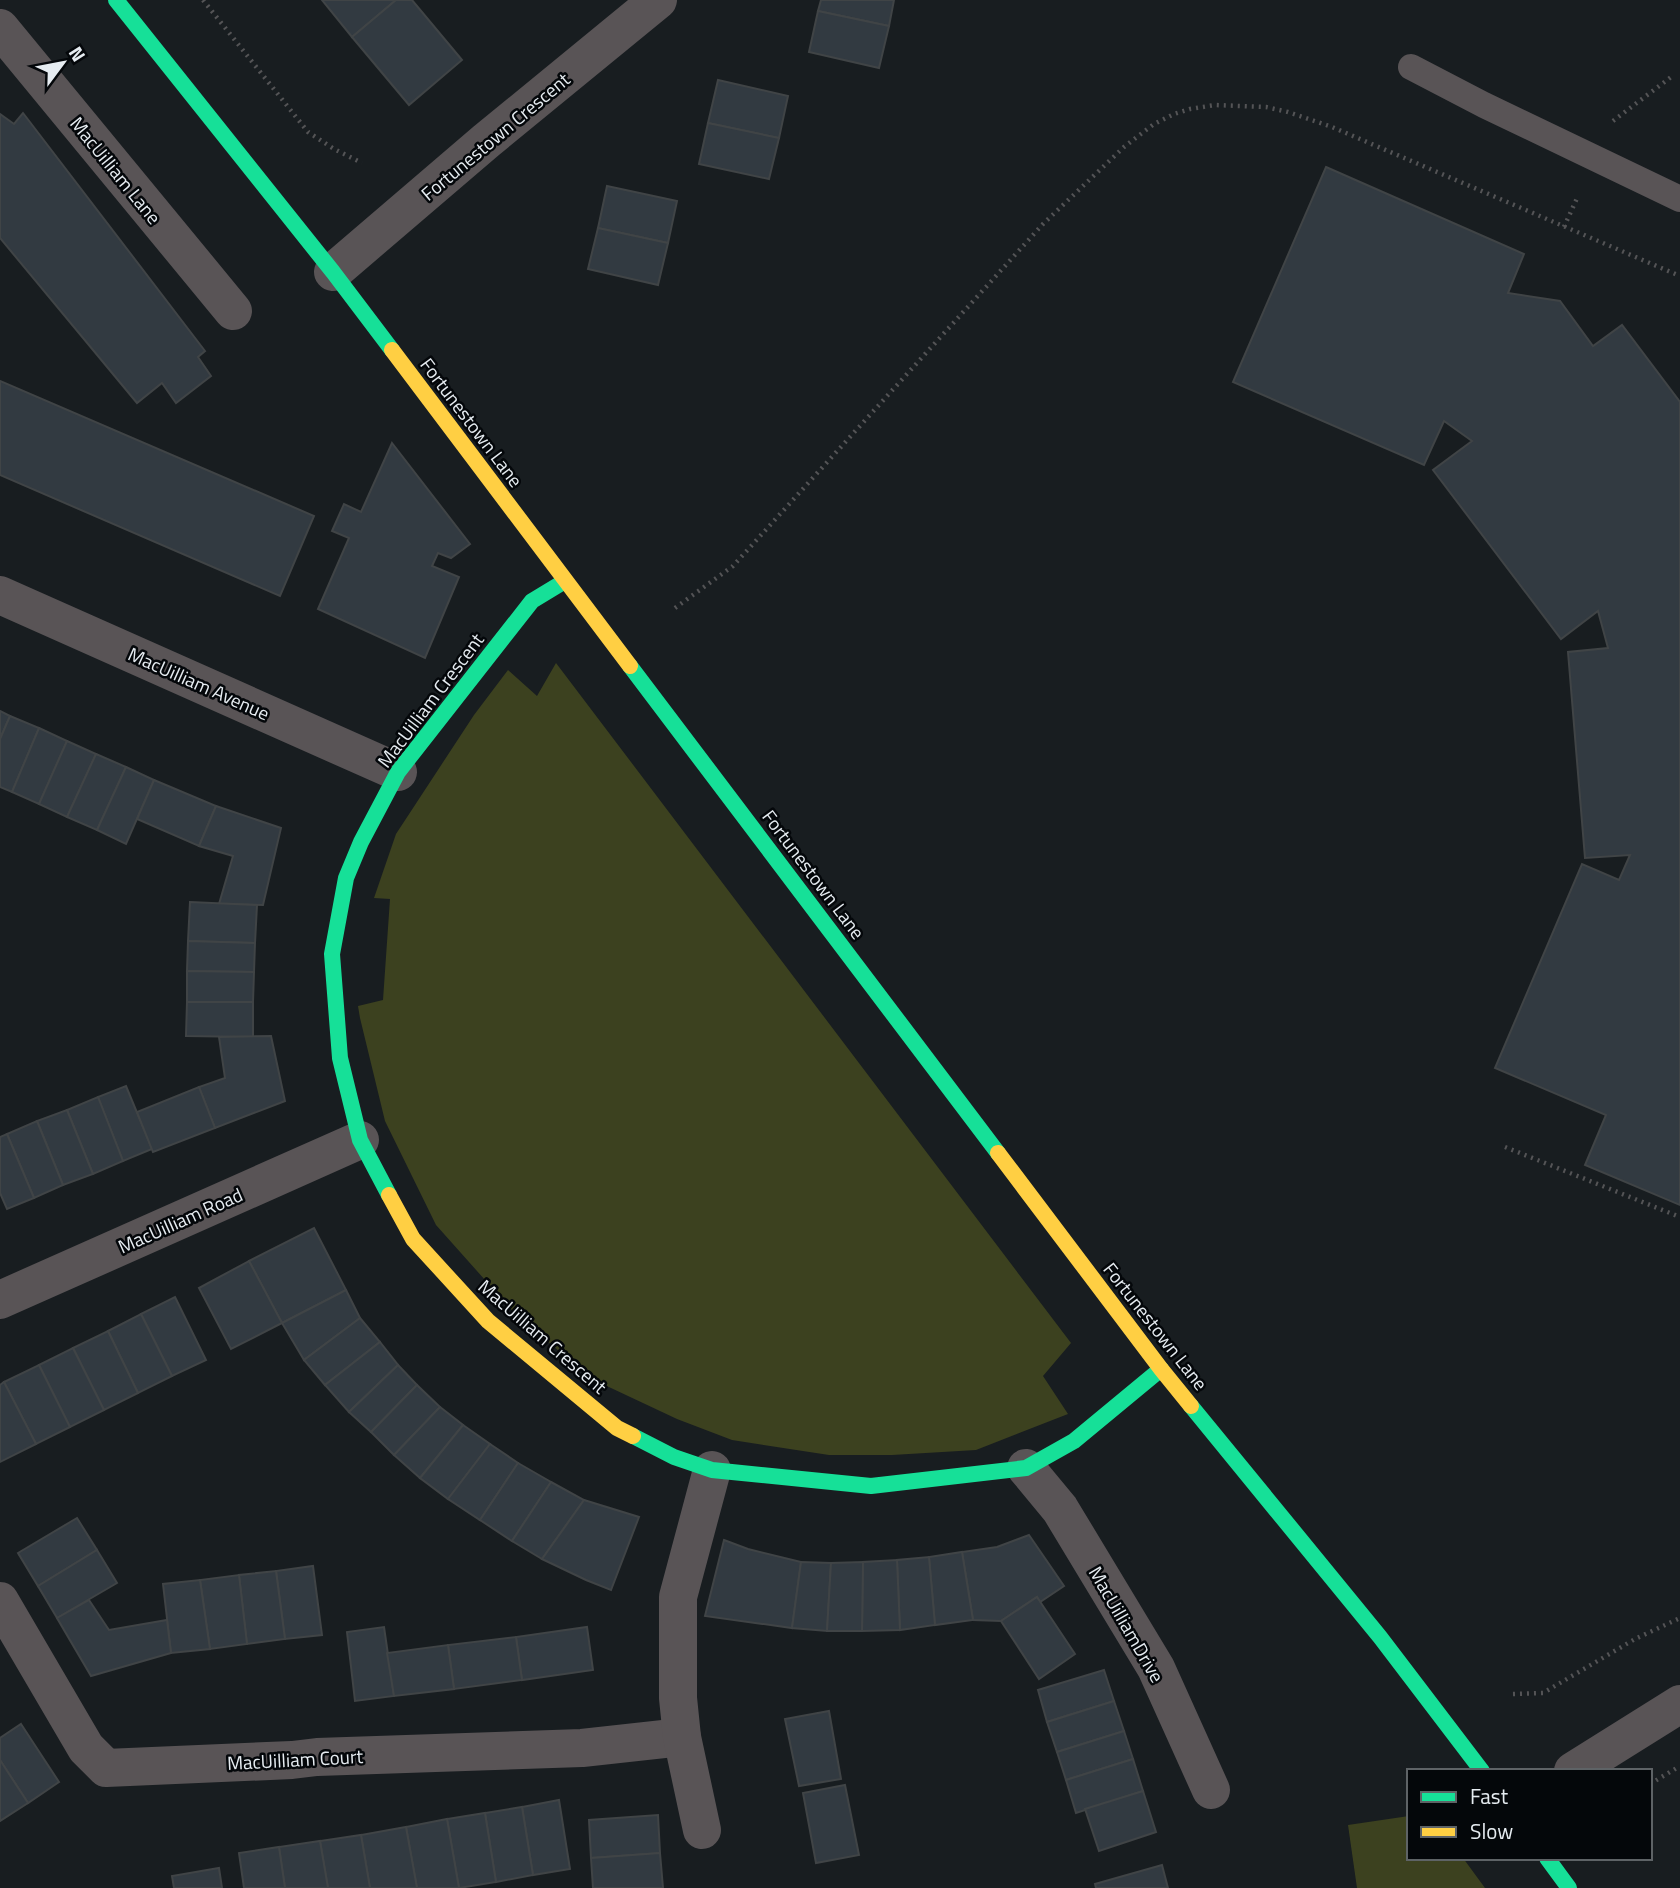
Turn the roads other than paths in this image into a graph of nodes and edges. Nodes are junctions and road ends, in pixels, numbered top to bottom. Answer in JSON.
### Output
{"nodes":[{"id":1,"x":116,"y":0,"type":"edge"},
{"id":2,"x":658,"y":0,"type":"edge"},
{"id":3,"x":0,"y":28,"type":"edge"},
{"id":4,"x":1411,"y":67,"type":"dead end"},
{"id":5,"x":1680,"y":199,"type":"edge"},
{"id":6,"x":333,"y":272,"type":"junction"},
{"id":7,"x":233,"y":312,"type":"dead end"},
{"id":8,"x":565,"y":581,"type":"junction"},
{"id":9,"x":0,"y":595,"type":"edge"},
{"id":10,"x":398,"y":772,"type":"junction"},
{"id":11,"x":360,"y":1140,"type":"junction"},
{"id":12,"x":0,"y":1300,"type":"edge"},
{"id":13,"x":1161,"y":1369,"type":"junction"},
{"id":14,"x":1026,"y":1468,"type":"junction"},
{"id":15,"x":712,"y":1470,"type":"junction"},
{"id":16,"x":4,"y":1618,"type":"edge"},
{"id":17,"x":1680,"y":1704,"type":"edge"},
{"id":18,"x":682,"y":1737,"type":"junction"},
{"id":19,"x":1480,"y":1769,"type":"edge"},
{"id":20,"x":1576,"y":1769,"type":"edge"},
{"id":21,"x":1211,"y":1790,"type":"dead end"},
{"id":22,"x":702,"y":1830,"type":"dead end"},
{"id":23,"x":1548,"y":1860,"type":"edge"},
{"id":24,"x":1569,"y":1888,"type":"edge"}],
"edges":[{"from":1,"to":6,"type":"street","name":"Fortunestown Lane"},
{"from":2,"to":6,"type":"street","name":"Fortunestown Crescent"},
{"from":3,"to":7,"type":"street","name":"MacUilliam Lane"},
{"from":4,"to":5,"type":"lane"},
{"from":6,"to":8,"type":"street","name":"Fortunestown Lane"},
{"from":8,"to":10,"type":"street","name":"MacUilliam Crescent"},
{"from":8,"to":13,"type":"street","name":"Fortunestown Lane"},
{"from":9,"to":10,"type":"street","name":"MacUilliam Avenue"},
{"from":10,"to":11,"type":"street","name":"MacUilliam Crescent"},
{"from":11,"to":12,"type":"street","name":"MacUilliam Road"},
{"from":11,"to":15,"type":"street","name":"MacUilliam Crescent"},
{"from":13,"to":14,"type":"street","name":"MacUilliam Crescent"},
{"from":13,"to":19,"type":"street","name":"Fortunestown Lane"},
{"from":14,"to":15,"type":"street","name":"MacUilliam Crescent"},
{"from":14,"to":21,"type":"street","name":"MacUilliamDrive"},
{"from":15,"to":18,"type":"street"},
{"from":16,"to":18,"type":"street","name":"MacUilliam Court"},
{"from":17,"to":20,"type":"street"},
{"from":18,"to":22,"type":"street"},
{"from":23,"to":24,"type":"street"}]}
